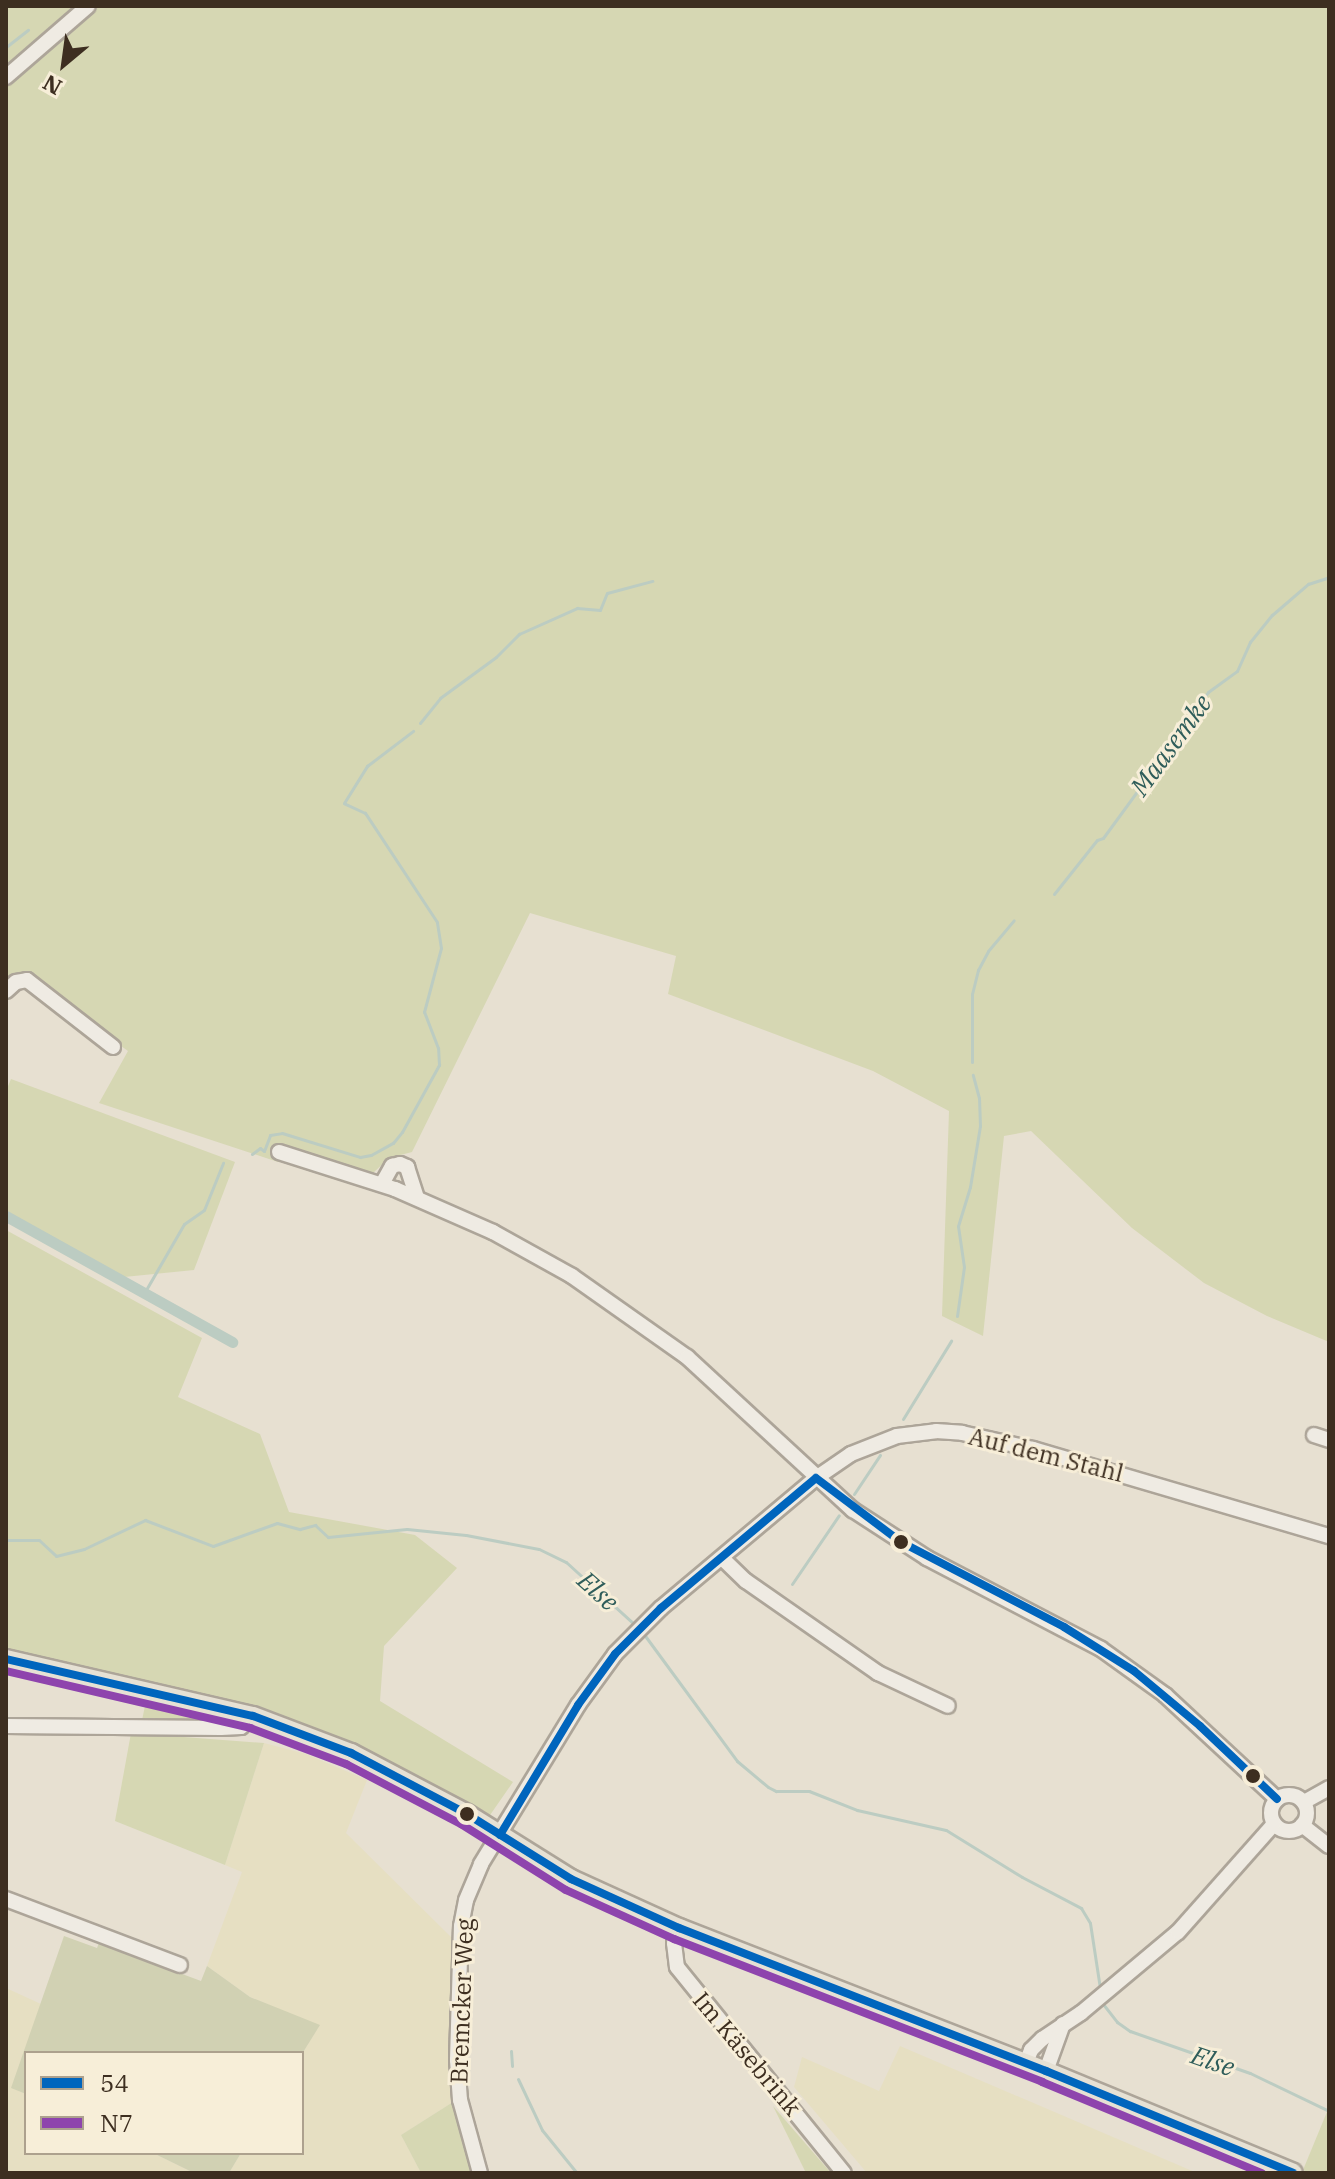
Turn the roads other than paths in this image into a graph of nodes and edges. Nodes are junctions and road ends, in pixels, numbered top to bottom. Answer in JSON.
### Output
{"nodes":[{"id":1,"x":88,"y":6,"type":"edge"},
{"id":2,"x":6,"y":77,"type":"edge"},
{"id":3,"x":6,"y":991,"type":"edge"},
{"id":4,"x":113,"y":1047,"type":"dead end"},
{"id":5,"x":279,"y":1152,"type":"dead end"},
{"id":6,"x":382,"y":1184,"type":"junction"},
{"id":7,"x":417,"y":1198,"type":"junction"},
{"id":8,"x":1314,"y":1435,"type":"dead end"},
{"id":9,"x":1329,"y":1440,"type":"edge"},
{"id":10,"x":816,"y":1478,"type":"junction"},
{"id":11,"x":1329,"y":1536,"type":"edge"},
{"id":12,"x":722,"y":1558,"type":"junction"},
{"id":13,"x":6,"y":1659,"type":"edge"},
{"id":14,"x":948,"y":1706,"type":"dead end"},
{"id":15,"x":253,"y":1716,"type":"junction"},
{"id":16,"x":6,"y":1726,"type":"edge"},
{"id":17,"x":1329,"y":1788,"type":"edge"},
{"id":18,"x":1277,"y":1799,"type":"junction"},
{"id":19,"x":1304,"y":1802,"type":"junction"},
{"id":20,"x":1274,"y":1824,"type":"junction"},
{"id":21,"x":1302,"y":1825,"type":"junction"},
{"id":22,"x":500,"y":1835,"type":"junction"},
{"id":23,"x":1329,"y":1846,"type":"edge"},
{"id":24,"x":6,"y":1899,"type":"edge"},
{"id":25,"x":679,"y":1928,"type":"junction"},
{"id":26,"x":180,"y":1965,"type":"dead end"},
{"id":27,"x":1064,"y":2024,"type":"junction"},
{"id":28,"x":1026,"y":2063,"type":"junction"},
{"id":29,"x":1046,"y":2071,"type":"junction"},
{"id":30,"x":480,"y":2173,"type":"edge"},
{"id":31,"x":844,"y":2173,"type":"edge"},
{"id":32,"x":1293,"y":2173,"type":"edge"}],
"edges":[{"from":1,"to":2,"type":"street"},
{"from":3,"to":4,"type":"street"},
{"from":5,"to":6,"type":"street"},
{"from":6,"to":7,"type":"street"},
{"from":6,"to":7,"type":"street"},
{"from":7,"to":10,"type":"street"},
{"from":8,"to":9,"type":"street"},
{"from":10,"to":11,"type":"street","name":"Auf dem Stahl"},
{"from":10,"to":12,"type":"street","name":"Auf dem Stahl"},
{"from":10,"to":18,"type":"street"},
{"from":12,"to":14,"type":"street"},
{"from":12,"to":22,"type":"street","name":"Auf dem Stahl"},
{"from":13,"to":15,"type":"main road"},
{"from":15,"to":16,"type":"street"},
{"from":15,"to":22,"type":"main road"},
{"from":17,"to":19,"type":"street"},
{"from":18,"to":19,"type":"street"},
{"from":18,"to":20,"type":"street"},
{"from":19,"to":21,"type":"street"},
{"from":20,"to":21,"type":"street"},
{"from":20,"to":27,"type":"street"},
{"from":21,"to":23,"type":"street"},
{"from":22,"to":25,"type":"main road"},
{"from":22,"to":30,"type":"street","name":"Bremcker Weg"},
{"from":24,"to":26,"type":"street"},
{"from":25,"to":28,"type":"main road"},
{"from":25,"to":31,"type":"street","name":"Im Käsebrink"},
{"from":27,"to":28,"type":"street"},
{"from":27,"to":29,"type":"street"},
{"from":28,"to":29,"type":"main road"},
{"from":29,"to":32,"type":"main road"}]}
